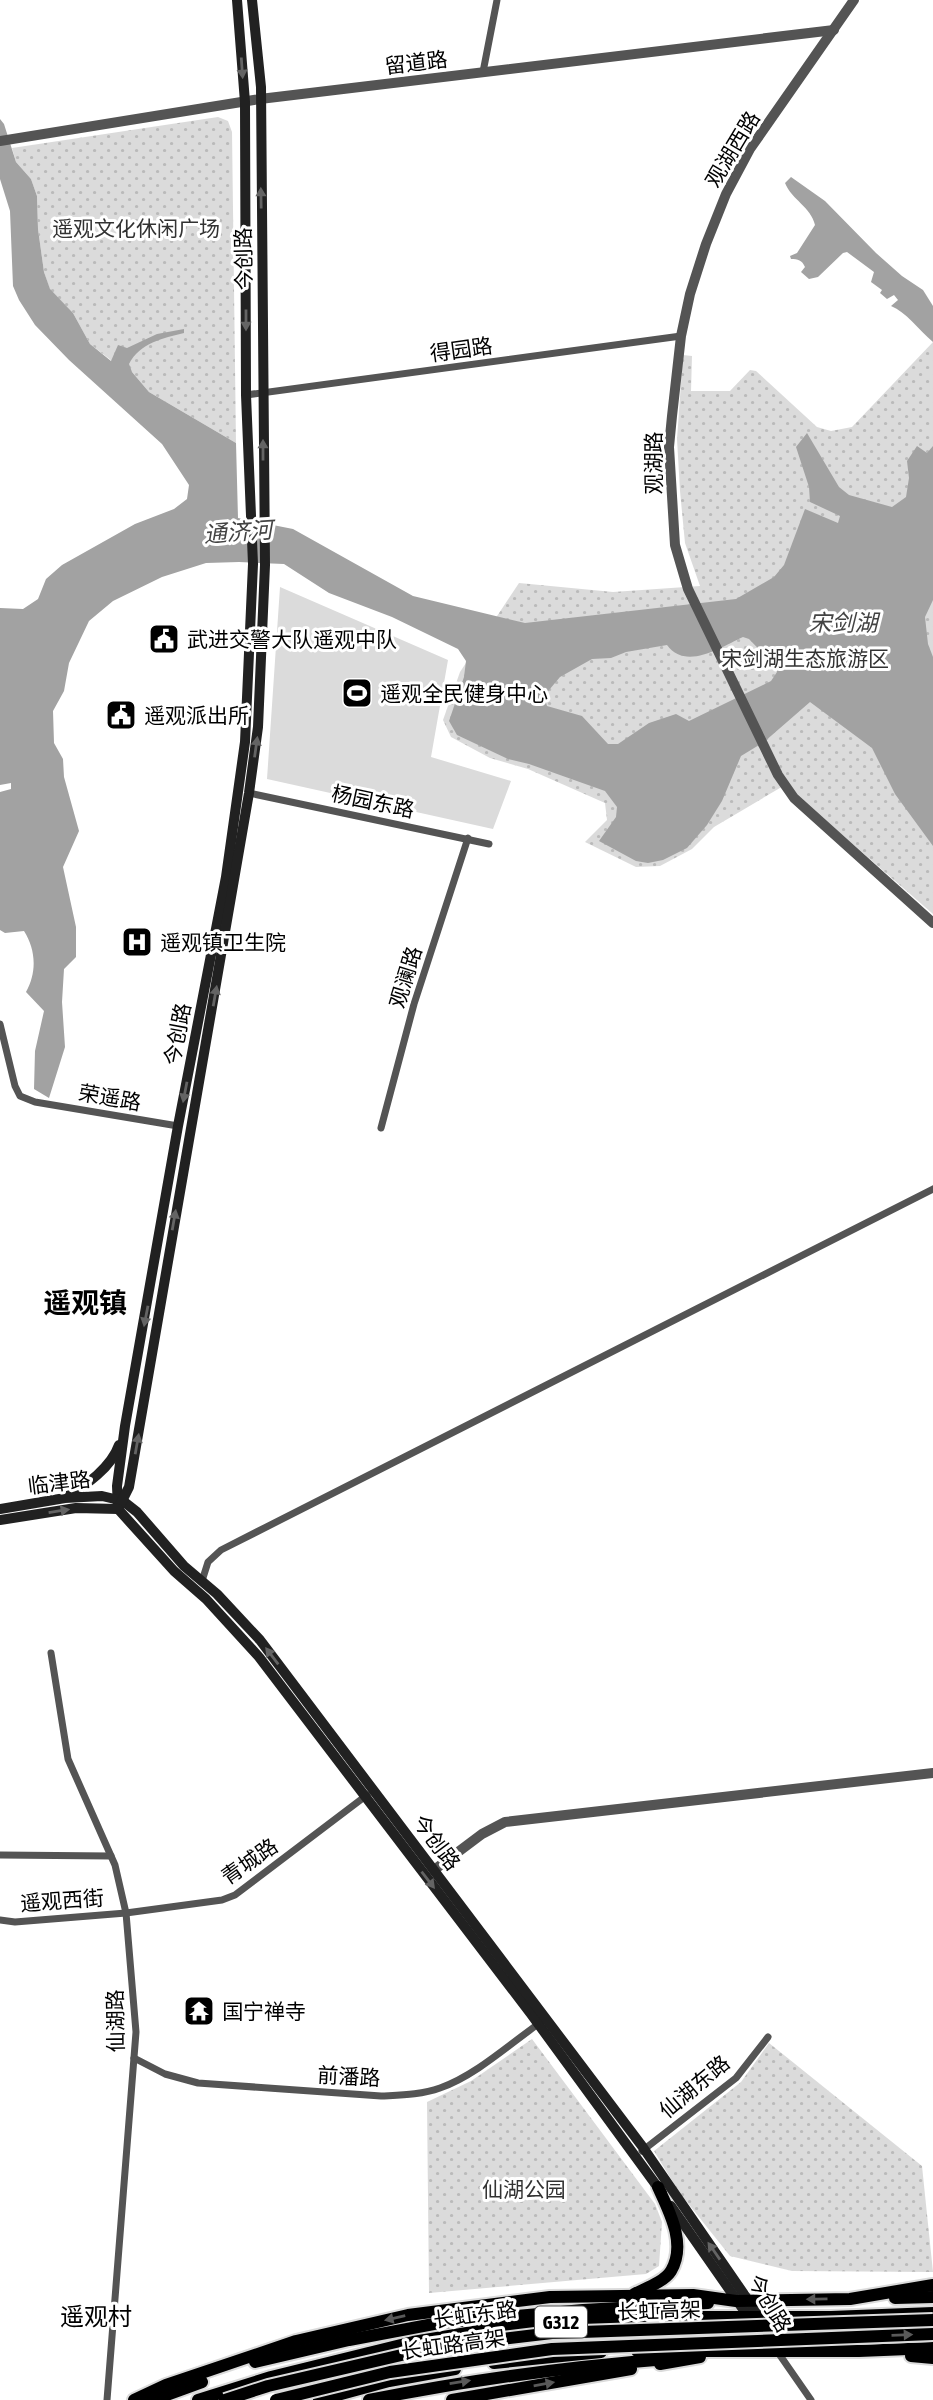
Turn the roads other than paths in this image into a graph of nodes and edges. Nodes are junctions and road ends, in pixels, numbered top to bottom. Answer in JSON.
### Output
{"nodes":[{"id":1,"x":237,"y":0,"type":"edge"},
{"id":2,"x":252,"y":0,"type":"edge"},
{"id":3,"x":497,"y":0,"type":"edge"},
{"id":4,"x":854,"y":0,"type":"edge"},
{"id":5,"x":834,"y":30,"type":"junction"},
{"id":6,"x":483,"y":72,"type":"junction"},
{"id":7,"x":260,"y":99,"type":"junction"},
{"id":8,"x":245,"y":102,"type":"junction"},
{"id":9,"x":2,"y":141,"type":"edge"},
{"id":10,"x":681,"y":336,"type":"junction"},
{"id":11,"x":264,"y":393,"type":"junction"},
{"id":12,"x":246,"y":395,"type":"junction"},
{"id":13,"x":249,"y":793,"type":"junction"},
{"id":14,"x":468,"y":838,"type":"junction"},
{"id":15,"x":489,"y":844,"type":"dead end"},
{"id":16,"x":933,"y":923,"type":"edge"},
{"id":17,"x":0,"y":1024,"type":"edge"},
{"id":18,"x":178,"y":1126,"type":"junction"},
{"id":19,"x":381,"y":1128,"type":"dead end"},
{"id":20,"x":933,"y":1189,"type":"edge"},
{"id":21,"x":125,"y":1426,"type":"junction"},
{"id":22,"x":64,"y":1499,"type":"junction"},
{"id":23,"x":119,"y":1503,"type":"junction"},
{"id":24,"x":0,"y":1509,"type":"edge"},
{"id":25,"x":0,"y":1520,"type":"edge"},
{"id":26,"x":202,"y":1581,"type":"junction"},
{"id":27,"x":51,"y":1653,"type":"dead end"},
{"id":28,"x":933,"y":1773,"type":"edge"},
{"id":29,"x":369,"y":1793,"type":"junction"},
{"id":30,"x":0,"y":1855,"type":"edge"},
{"id":31,"x":111,"y":1856,"type":"junction"},
{"id":32,"x":434,"y":1870,"type":"junction"},
{"id":33,"x":126,"y":1913,"type":"junction"},
{"id":34,"x":0,"y":1920,"type":"edge"},
{"id":35,"x":542,"y":2021,"type":"junction"},
{"id":36,"x":768,"y":2037,"type":"dead end"},
{"id":37,"x":134,"y":2058,"type":"junction"},
{"id":38,"x":640,"y":2152,"type":"junction"},
{"id":39,"x":658,"y":2187,"type":"junction"},
{"id":40,"x":933,"y":2285,"type":"edge"},
{"id":41,"x":629,"y":2296,"type":"junction"},
{"id":42,"x":933,"y":2297,"type":"edge"},
{"id":43,"x":850,"y":2299,"type":"junction"},
{"id":44,"x":742,"y":2301,"type":"junction"},
{"id":45,"x":933,"y":2313,"type":"edge"},
{"id":46,"x":753,"y":2316,"type":"junction"},
{"id":47,"x":933,"y":2320,"type":"edge"},
{"id":48,"x":933,"y":2334,"type":"edge"},
{"id":49,"x":776,"y":2350,"type":"junction"},
{"id":50,"x":756,"y":2351,"type":"junction"},
{"id":51,"x":716,"y":2355,"type":"junction"},
{"id":52,"x":931,"y":2355,"type":"edge"},
{"id":53,"x":107,"y":2400,"type":"edge"},
{"id":54,"x":134,"y":2400,"type":"edge"},
{"id":55,"x":153,"y":2400,"type":"edge"},
{"id":56,"x":198,"y":2400,"type":"edge"},
{"id":57,"x":225,"y":2400,"type":"edge"},
{"id":58,"x":276,"y":2400,"type":"edge"},
{"id":59,"x":319,"y":2400,"type":"edge"},
{"id":60,"x":369,"y":2400,"type":"edge"},
{"id":61,"x":452,"y":2400,"type":"edge"},
{"id":62,"x":811,"y":2400,"type":"edge"}],
"edges":[{"from":1,"to":8,"type":"main road","name":"今创路","one_way":true},
{"from":2,"to":7,"type":"main road","name":"今创路"},
{"from":3,"to":6,"type":"street"},
{"from":4,"to":5,"type":"street","name":"观湖西路"},
{"from":5,"to":6,"type":"street","name":"留道路"},
{"from":5,"to":10,"type":"street","name":"观湖西路"},
{"from":6,"to":7,"type":"street","name":"留道路"},
{"from":7,"to":8,"type":"street","name":"留道路"},
{"from":11,"to":7,"type":"main road","name":"今创路","one_way":true},
{"from":8,"to":9,"type":"street","name":"留道路"},
{"from":8,"to":12,"type":"main road","name":"今创路","one_way":true},
{"from":10,"to":11,"type":"street","name":"得园路"},
{"from":10,"to":16,"type":"street","name":"观湖路"},
{"from":11,"to":12,"type":"street","name":"得园路"},
{"from":13,"to":11,"type":"main road","name":"今创路","one_way":true},
{"from":12,"to":18,"type":"main road","name":"今创路","one_way":true},
{"from":13,"to":14,"type":"street","name":"杨园东路"},
{"from":23,"to":13,"type":"main road","name":"今创路","one_way":true},
{"from":14,"to":15,"type":"street","name":"杨园东路"},
{"from":14,"to":19,"type":"street","name":"观澜路"},
{"from":17,"to":18,"type":"street","name":"荣遥路"},
{"from":18,"to":21,"type":"main road","name":"今创路","one_way":true},
{"from":20,"to":26,"type":"street"},
{"from":21,"to":22,"type":"main road"},
{"from":21,"to":23,"type":"main road","name":"今创路"},
{"from":22,"to":23,"type":"main road","name":"临津路"},
{"from":22,"to":24,"type":"main road","name":"临津路"},
{"from":25,"to":23,"type":"main road","name":"临津路","one_way":true},
{"from":23,"to":26,"type":"main road","name":"今创路"},
{"from":23,"to":29,"type":"main road","name":"今创路"},
{"from":29,"to":26,"type":"main road","name":"今创路","one_way":true},
{"from":27,"to":31,"type":"street","name":"仙湖路"},
{"from":28,"to":32,"type":"street"},
{"from":29,"to":32,"type":"main road","name":"今创路"},
{"from":29,"to":33,"type":"street","name":"青城路"},
{"from":29,"to":35,"type":"main road","name":"今创路","one_way":true},
{"from":30,"to":31,"type":"street"},
{"from":31,"to":33,"type":"street","name":"仙湖路"},
{"from":32,"to":35,"type":"main road","name":"今创路"},
{"from":33,"to":34,"type":"street","name":"遥观西街"},
{"from":33,"to":37,"type":"street","name":"仙湖路"},
{"from":35,"to":37,"type":"street","name":"前潘路"},
{"from":35,"to":38,"type":"main road","name":"今创路"},
{"from":36,"to":38,"type":"street","name":"仙湖东路"},
{"from":37,"to":53,"type":"street","name":"仙湖路"},
{"from":38,"to":39,"type":"main road","name":"今创路"},
{"from":44,"to":38,"type":"main road","name":"今创路","one_way":true},
{"from":39,"to":41,"type":"highway"},
{"from":39,"to":44,"type":"main road","name":"今创路"},
{"from":40,"to":43,"type":"highway"},
{"from":41,"to":44,"type":"highway"},
{"from":41,"to":54,"type":"highway","one_way":true},
{"from":42,"to":43,"type":"highway"},
{"from":43,"to":44,"type":"highway","one_way":true},
{"from":44,"to":46,"type":"main road","name":"今创路"},
{"from":44,"to":55,"type":"highway"},
{"from":45,"to":46,"type":"highway","name":"长虹东路","number":"G312"},
{"from":46,"to":49,"type":"main road","name":"今创路"},
{"from":46,"to":56,"type":"highway","name":"长虹东路","number":"G312"},
{"from":47,"to":57,"type":"highway","name":"长虹高架","bridge":true},
{"from":58,"to":48,"type":"highway","name":"长虹路高架","one_way":true,"bridge":true},
{"from":49,"to":50,"type":"highway","number":"G312"},
{"from":49,"to":52,"type":"highway","number":"G312"},
{"from":49,"to":62,"type":"street"},
{"from":50,"to":51,"type":"highway"},
{"from":50,"to":59,"type":"highway","number":"G312"},
{"from":60,"to":51,"type":"highway","one_way":true},
{"from":61,"to":51,"type":"highway","one_way":true}]}
